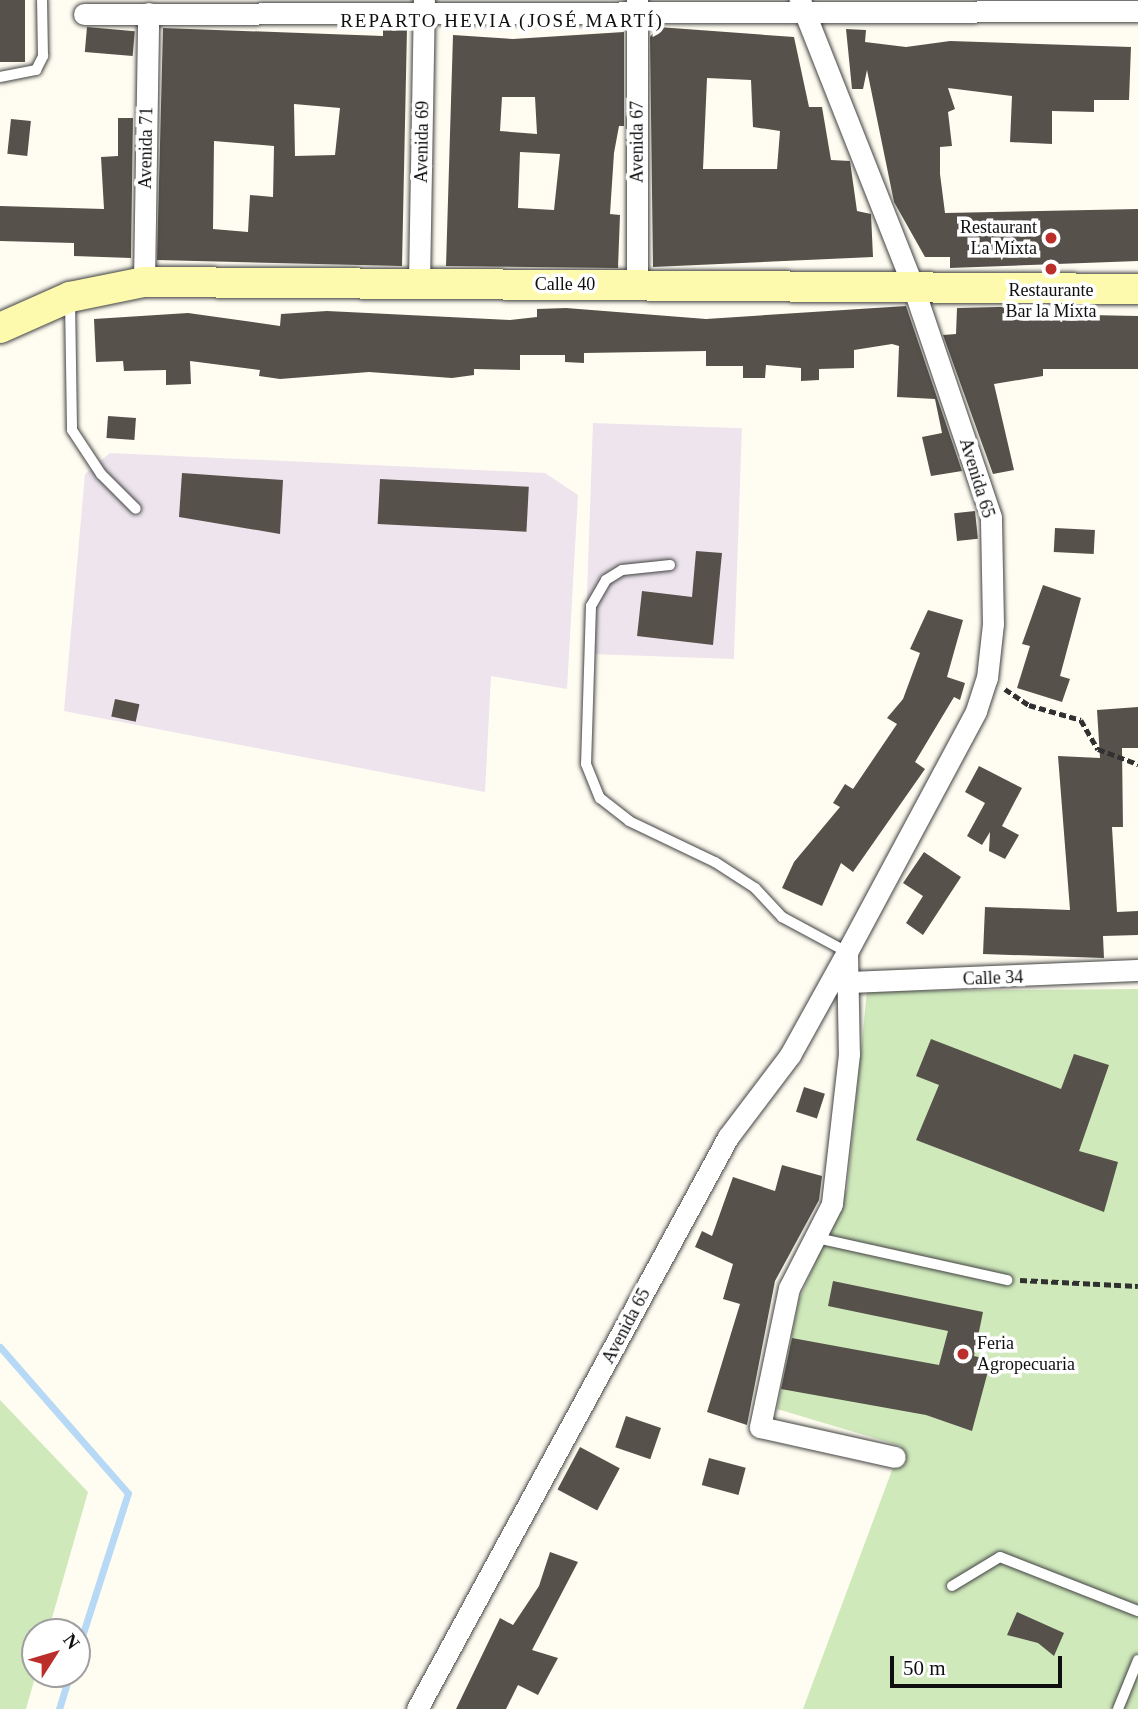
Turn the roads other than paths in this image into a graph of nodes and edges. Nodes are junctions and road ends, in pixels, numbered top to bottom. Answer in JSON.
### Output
{"nodes":[{"id":1,"x":41,"y":0,"type":"edge"},
{"id":2,"x":637,"y":5,"type":"edge"},
{"id":3,"x":803,"y":5,"type":"edge"},
{"id":4,"x":424,"y":6,"type":"edge"},
{"id":5,"x":1138,"y":11,"type":"edge"},
{"id":6,"x":148,"y":13,"type":"junction"},
{"id":7,"x":84,"y":14,"type":"dead end"},
{"id":8,"x":0,"y":77,"type":"edge"},
{"id":9,"x":144,"y":282,"type":"junction"},
{"id":10,"x":419,"y":284,"type":"junction"},
{"id":11,"x":637,"y":285,"type":"junction"},
{"id":12,"x":913,"y":286,"type":"junction"},
{"id":13,"x":1138,"y":289,"type":"edge"},
{"id":14,"x":69,"y":298,"type":"junction"},
{"id":15,"x":0,"y":328,"type":"edge"},
{"id":16,"x":136,"y":509,"type":"dead end"},
{"id":17,"x":670,"y":565,"type":"dead end"},
{"id":18,"x":847,"y":952,"type":"junction"},
{"id":19,"x":1138,"y":970,"type":"edge"},
{"id":20,"x":848,"y":982,"type":"junction"},
{"id":21,"x":817,"y":1238,"type":"junction"},
{"id":22,"x":1006,"y":1279,"type":"road end"},
{"id":23,"x":895,"y":1457,"type":"dead end"},
{"id":24,"x":952,"y":1586,"type":"dead end"},
{"id":25,"x":1138,"y":1611,"type":"edge"},
{"id":26,"x":1138,"y":1660,"type":"edge"},
{"id":27,"x":417,"y":1709,"type":"edge"},
{"id":28,"x":1118,"y":1709,"type":"edge"}],
"edges":[{"from":1,"to":8,"type":"lane"},
{"from":2,"to":3,"type":"street"},
{"from":2,"to":4,"type":"street"},
{"from":2,"to":11,"type":"street","name":"Avenida 67"},
{"from":3,"to":5,"type":"street"},
{"from":3,"to":12,"type":"street","name":"Avenida 65"},
{"from":4,"to":6,"type":"street"},
{"from":4,"to":10,"type":"street","name":"Avenida 69"},
{"from":6,"to":7,"type":"street"},
{"from":6,"to":9,"type":"street","name":"Avenida 71"},
{"from":9,"to":10,"type":"main road","name":"Calle 40"},
{"from":9,"to":14,"type":"main road","name":"Calle 40"},
{"from":10,"to":11,"type":"main road","name":"Calle 40"},
{"from":11,"to":12,"type":"main road","name":"Calle 40"},
{"from":12,"to":13,"type":"main road","name":"Calle 40"},
{"from":12,"to":18,"type":"street","name":"Avenida 65"},
{"from":14,"to":15,"type":"main road","name":"Calle 40"},
{"from":14,"to":16,"type":"lane"},
{"from":17,"to":18,"type":"lane"},
{"from":18,"to":20,"type":"street"},
{"from":18,"to":27,"type":"street","name":"Avenida 65"},
{"from":19,"to":20,"type":"street","name":"Calle 34"},
{"from":20,"to":21,"type":"street"},
{"from":21,"to":22,"type":"lane"},
{"from":21,"to":23,"type":"street"},
{"from":24,"to":25,"type":"lane"},
{"from":26,"to":28,"type":"lane"}]}
